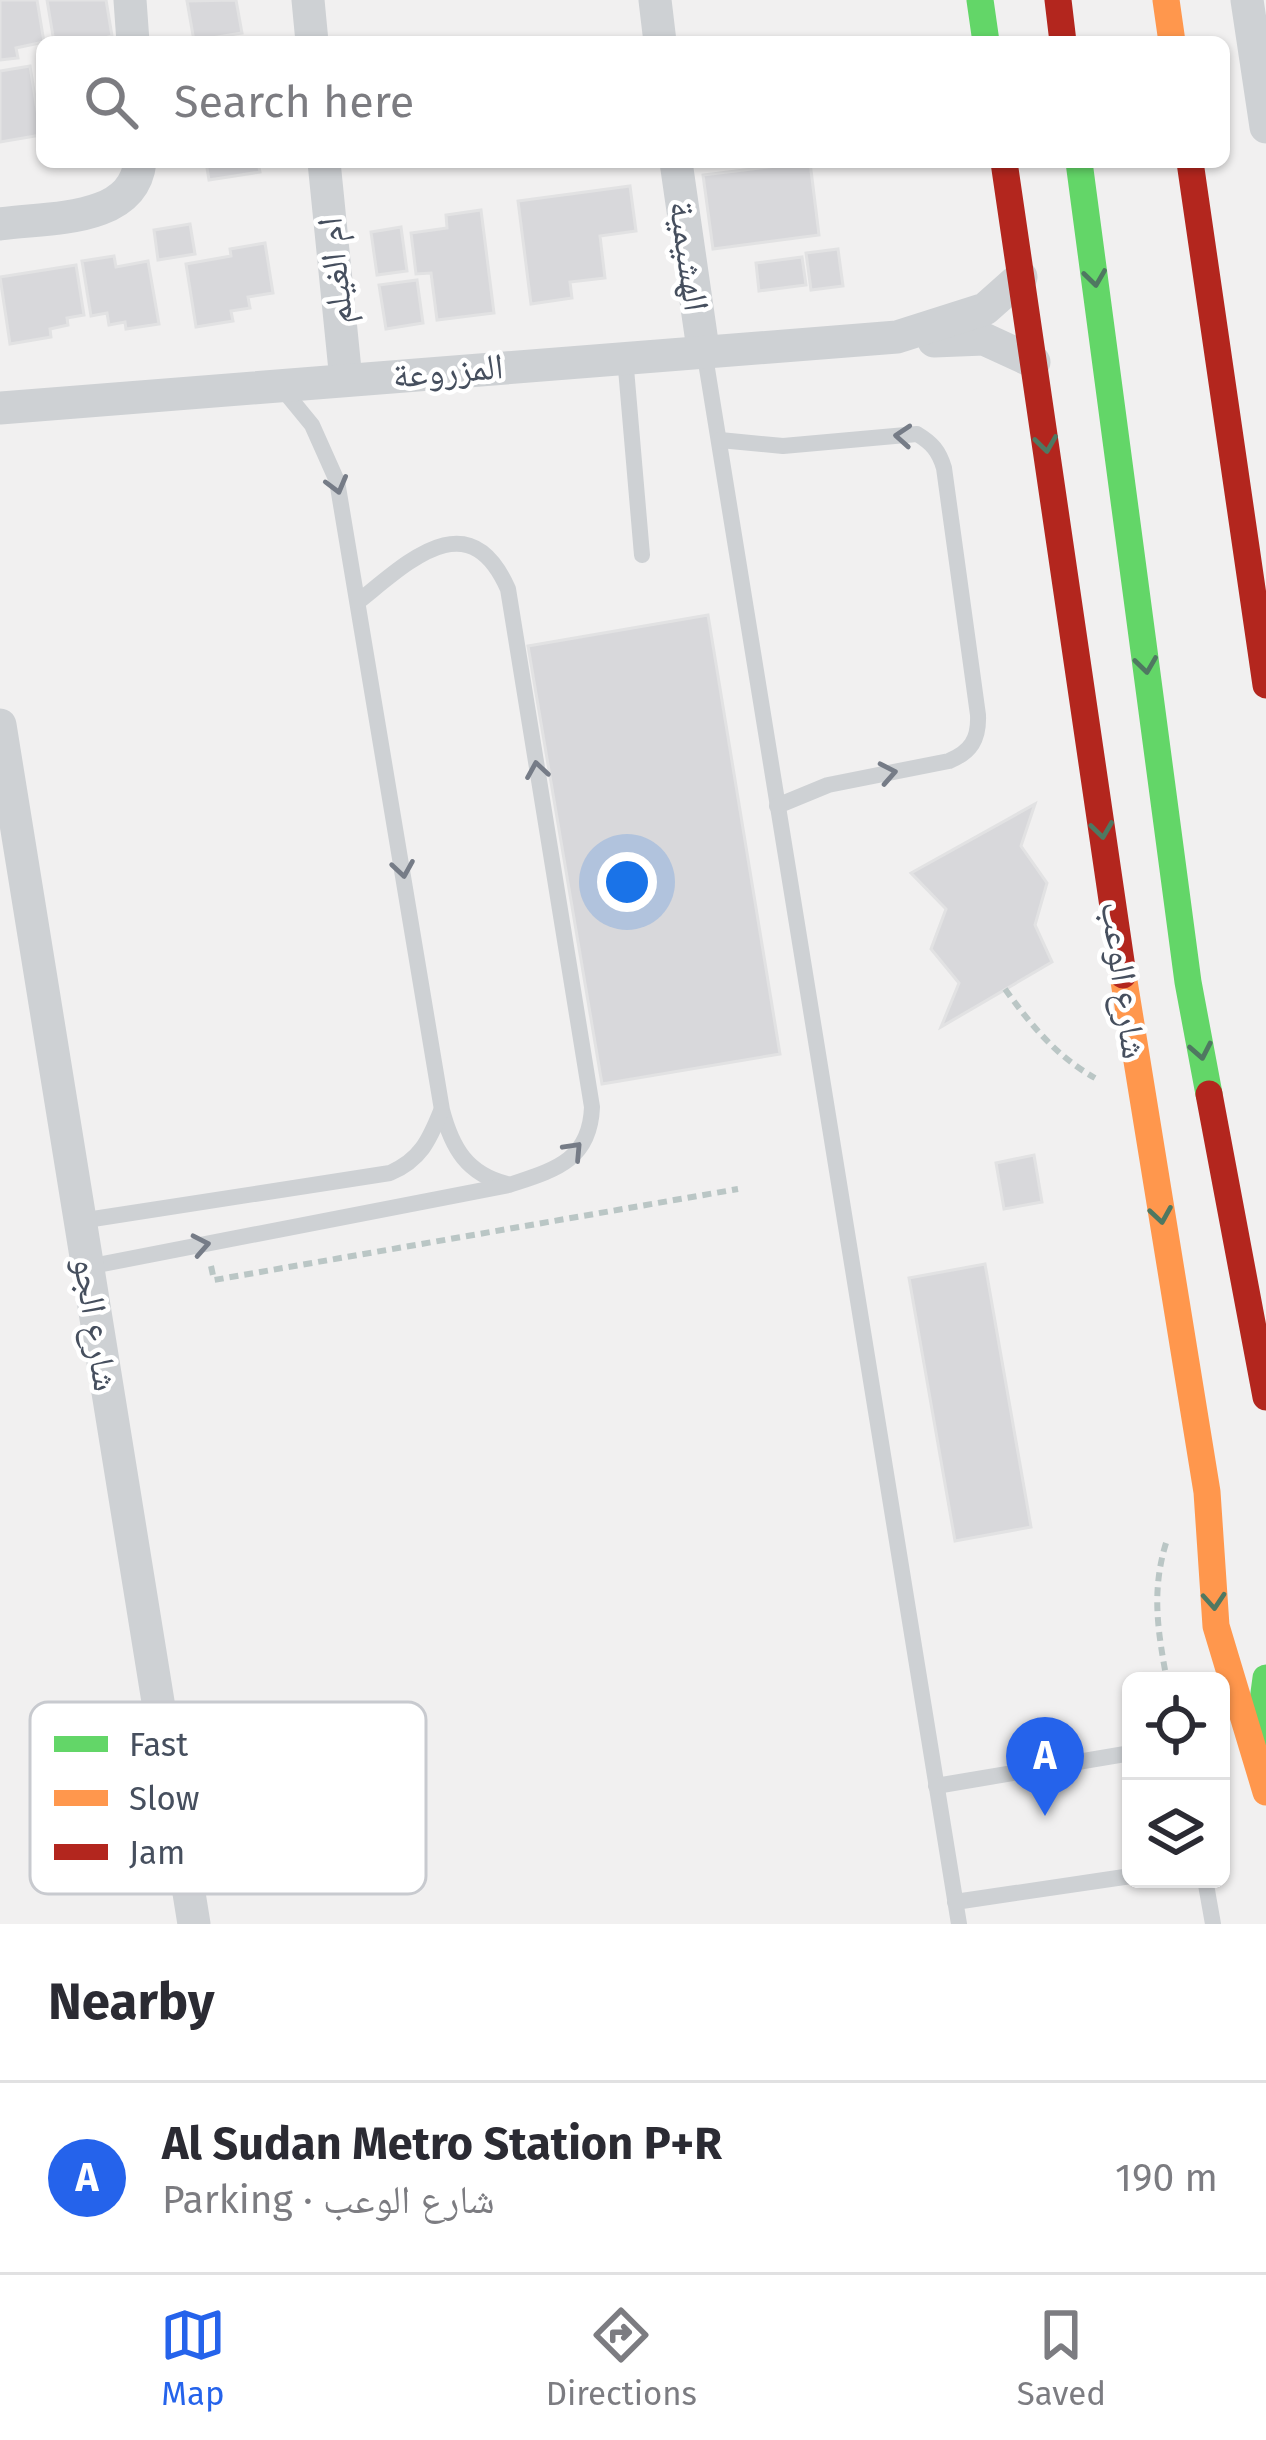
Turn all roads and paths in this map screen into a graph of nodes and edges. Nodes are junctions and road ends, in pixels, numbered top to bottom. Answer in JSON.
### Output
{"nodes":[{"id":1,"x":130,"y":0,"type":"edge"},
{"id":2,"x":308,"y":0,"type":"edge"},
{"id":3,"x":655,"y":0,"type":"edge"},
{"id":4,"x":980,"y":0,"type":"edge"},
{"id":5,"x":1058,"y":0,"type":"edge"},
{"id":6,"x":1166,"y":0,"type":"edge"},
{"id":7,"x":1247,"y":0,"type":"edge"},
{"id":8,"x":133,"y":36,"type":"edge"},
{"id":9,"x":311,"y":36,"type":"edge"},
{"id":10,"x":659,"y":36,"type":"edge"},
{"id":11,"x":985,"y":36,"type":"edge"},
{"id":12,"x":1062,"y":36,"type":"edge"},
{"id":13,"x":1171,"y":36,"type":"edge"},
{"id":14,"x":1266,"y":127,"type":"edge"},
{"id":15,"x":139,"y":168,"type":"edge"},
{"id":16,"x":325,"y":168,"type":"edge"},
{"id":17,"x":677,"y":168,"type":"edge"},
{"id":18,"x":1005,"y":168,"type":"edge"},
{"id":19,"x":1080,"y":168,"type":"edge"},
{"id":20,"x":1191,"y":168,"type":"edge"},
{"id":21,"x":0,"y":224,"type":"edge"},
{"id":22,"x":1021,"y":277,"type":"junction"},
{"id":23,"x":897,"y":337,"type":"junction"},
{"id":24,"x":704,"y":350,"type":"junction"},
{"id":25,"x":625,"y":356,"type":"junction"},
{"id":26,"x":1034,"y":362,"type":"junction"},
{"id":27,"x":346,"y":380,"type":"junction"},
{"id":28,"x":279,"y":386,"type":"junction"},
{"id":29,"x":0,"y":408,"type":"edge"},
{"id":30,"x":720,"y":440,"type":"junction"},
{"id":31,"x":642,"y":555,"type":"dead end"},
{"id":32,"x":359,"y":601,"type":"junction"},
{"id":33,"x":1266,"y":685,"type":"edge"},
{"id":34,"x":0,"y":724,"type":"edge"},
{"id":35,"x":777,"y":806,"type":"junction"},
{"id":36,"x":1005,"y":989,"type":"dead end"},
{"id":37,"x":1142,"y":1104,"type":"junction"},
{"id":38,"x":442,"y":1110,"type":"junction"},
{"id":39,"x":509,"y":1185,"type":"junction"},
{"id":40,"x":738,"y":1189,"type":"dead end"},
{"id":41,"x":80,"y":1221,"type":"junction"},
{"id":42,"x":208,"y":1244,"type":"junction"},
{"id":43,"x":87,"y":1268,"type":"junction"},
{"id":44,"x":1266,"y":1397,"type":"edge"},
{"id":45,"x":1266,"y":1678,"type":"edge"},
{"id":46,"x":158,"y":1702,"type":"edge"},
{"id":47,"x":1122,"y":1755,"type":"edge"},
{"id":48,"x":1263,"y":1778,"type":"edge"},
{"id":49,"x":936,"y":1786,"type":"junction"},
{"id":50,"x":1122,"y":1877,"type":"edge"},
{"id":51,"x":1207,"y":1888,"type":"edge"},
{"id":52,"x":189,"y":1894,"type":"edge"},
{"id":53,"x":956,"y":1902,"type":"junction"},
{"id":54,"x":194,"y":1924,"type":"edge"},
{"id":55,"x":959,"y":1924,"type":"edge"},
{"id":56,"x":1213,"y":1924,"type":"edge"}],
"edges":[{"from":1,"to":8,"type":"street"},
{"from":2,"to":9,"type":"street"},
{"from":3,"to":10,"type":"street"},
{"from":4,"to":11,"type":"main road"},
{"from":5,"to":12,"type":"main road"},
{"from":6,"to":13,"type":"main road"},
{"from":7,"to":14,"type":"street"},
{"from":15,"to":21,"type":"street"},
{"from":16,"to":27,"type":"street","name":"ام الغيلم"},
{"from":17,"to":24,"type":"street","name":"الهشيمية"},
{"from":18,"to":22,"type":"main road","name":"شارع الوعب"},
{"from":19,"to":44,"type":"main road","name":"شارع الوعب","one_way":true},
{"from":20,"to":33,"type":"main road"},
{"from":22,"to":23,"type":"street","name":"المزروعة"},
{"from":22,"to":26,"type":"main road","name":"شارع الوعب"},
{"from":23,"to":24,"type":"street","name":"المزروعة"},
{"from":23,"to":26,"type":"street","name":"المزروعة"},
{"from":24,"to":25,"type":"street","name":"المزروعة"},
{"from":24,"to":30,"type":"lane"},
{"from":25,"to":27,"type":"street","name":"المزروعة"},
{"from":25,"to":31,"type":"lane"},
{"from":26,"to":37,"type":"main road","name":"شارع الوعب","one_way":true},
{"from":27,"to":28,"type":"street","name":"المزروعة"},
{"from":28,"to":29,"type":"street","name":"المزروعة"},
{"from":28,"to":32,"type":"lane","one_way":true},
{"from":30,"to":35,"type":"lane"},
{"from":35,"to":30,"type":"lane","one_way":true},
{"from":32,"to":38,"type":"lane","one_way":true},
{"from":39,"to":32,"type":"lane","one_way":true},
{"from":34,"to":41,"type":"street","name":"شارع الجو"},
{"from":35,"to":49,"type":"lane"},
{"from":36,"to":37,"type":"path"},
{"from":37,"to":48,"type":"main road","name":"شارع الوعب","one_way":true},
{"from":38,"to":39,"type":"lane"},
{"from":38,"to":41,"type":"lane"},
{"from":39,"to":42,"type":"lane"},
{"from":40,"to":42,"type":"path"},
{"from":41,"to":43,"type":"street","name":"شارع الجو"},
{"from":43,"to":42,"type":"lane","one_way":true},
{"from":43,"to":46,"type":"street","name":"شارع الجو"},
{"from":45,"to":48,"type":"main road"},
{"from":47,"to":49,"type":"lane"},
{"from":49,"to":53,"type":"lane"},
{"from":50,"to":53,"type":"lane"},
{"from":51,"to":56,"type":"lane"},
{"from":52,"to":54,"type":"street","name":"شارع الجو"},
{"from":53,"to":55,"type":"lane"}]}
